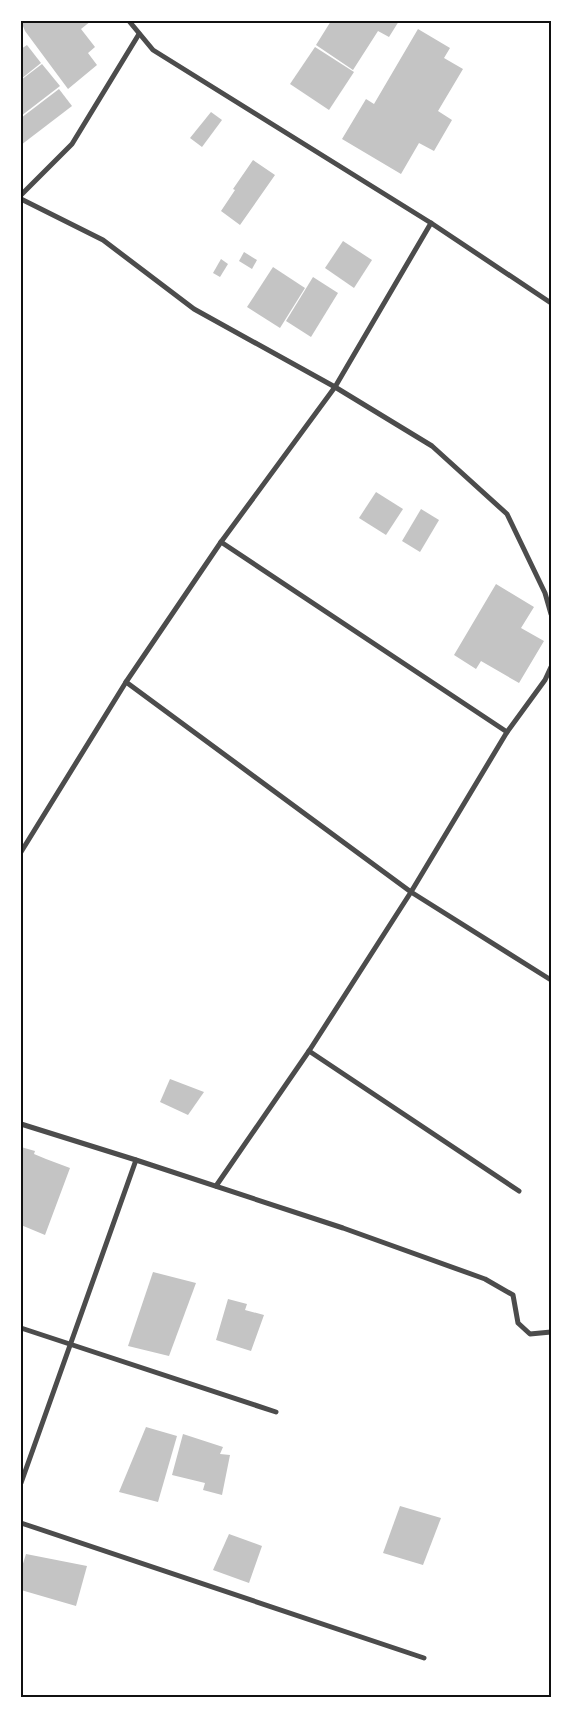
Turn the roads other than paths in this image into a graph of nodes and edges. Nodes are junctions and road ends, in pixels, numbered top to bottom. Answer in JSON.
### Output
{"nodes":[{"id":1,"x":129,"y":21,"type":"edge"},
{"id":2,"x":139,"y":34,"type":"junction"},
{"id":3,"x":21,"y":197,"type":"edge"},
{"id":4,"x":431,"y":223,"type":"junction"},
{"id":5,"x":551,"y":304,"type":"edge"},
{"id":6,"x":335,"y":387,"type":"junction"},
{"id":7,"x":221,"y":542,"type":"junction"},
{"id":8,"x":551,"y":614,"type":"edge"},
{"id":9,"x":551,"y":667,"type":"edge"},
{"id":10,"x":126,"y":682,"type":"junction"},
{"id":11,"x":507,"y":732,"type":"junction"},
{"id":12,"x":21,"y":852,"type":"edge"},
{"id":13,"x":411,"y":892,"type":"junction"},
{"id":14,"x":551,"y":980,"type":"edge"},
{"id":15,"x":309,"y":1051,"type":"junction"},
{"id":16,"x":21,"y":1124,"type":"edge"},
{"id":17,"x":136,"y":1160,"type":"junction"},
{"id":18,"x":216,"y":1186,"type":"junction"},
{"id":19,"x":519,"y":1191,"type":"dead end"},
{"id":20,"x":21,"y":1328,"type":"edge"},
{"id":21,"x":551,"y":1332,"type":"edge"},
{"id":22,"x":70,"y":1345,"type":"junction"},
{"id":23,"x":276,"y":1412,"type":"dead end"},
{"id":24,"x":21,"y":1483,"type":"edge"},
{"id":25,"x":21,"y":1523,"type":"edge"},
{"id":26,"x":424,"y":1658,"type":"dead end"}],
"edges":[{"from":1,"to":2,"type":"street"},
{"from":2,"to":3,"type":"street"},
{"from":2,"to":4,"type":"street"},
{"from":3,"to":6,"type":"street"},
{"from":4,"to":5,"type":"street"},
{"from":4,"to":6,"type":"street"},
{"from":6,"to":7,"type":"street"},
{"from":6,"to":8,"type":"street"},
{"from":7,"to":10,"type":"street"},
{"from":7,"to":11,"type":"street"},
{"from":9,"to":11,"type":"street"},
{"from":10,"to":12,"type":"street"},
{"from":10,"to":13,"type":"street"},
{"from":11,"to":13,"type":"street"},
{"from":13,"to":14,"type":"street"},
{"from":13,"to":15,"type":"street"},
{"from":15,"to":18,"type":"street"},
{"from":15,"to":19,"type":"street"},
{"from":16,"to":17,"type":"street"},
{"from":17,"to":18,"type":"street"},
{"from":17,"to":22,"type":"street"},
{"from":18,"to":21,"type":"street"},
{"from":20,"to":22,"type":"street"},
{"from":22,"to":23,"type":"street"},
{"from":22,"to":24,"type":"street"},
{"from":25,"to":26,"type":"street"}]}
